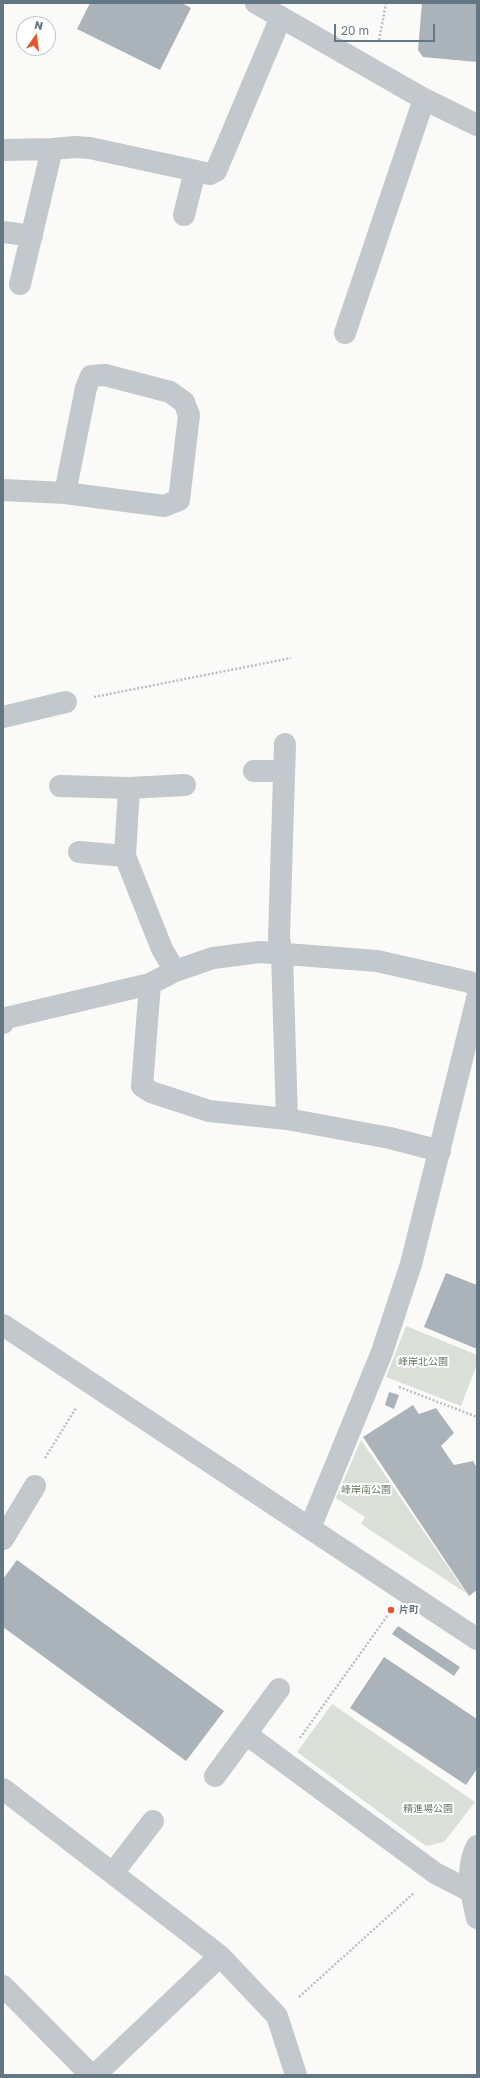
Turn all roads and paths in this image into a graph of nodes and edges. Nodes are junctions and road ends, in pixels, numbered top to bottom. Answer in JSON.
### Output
{"nodes":[{"id":1,"x":256,"y":3,"type":"edge"},
{"id":2,"x":386,"y":3,"type":"edge"},
{"id":3,"x":281,"y":17,"type":"junction"},
{"id":4,"x":373,"y":70,"type":"junction"},
{"id":5,"x":424,"y":99,"type":"junction"},
{"id":6,"x":477,"y":124,"type":"edge"},
{"id":7,"x":52,"y":149,"type":"junction"},
{"id":8,"x":3,"y":150,"type":"edge"},
{"id":9,"x":195,"y":171,"type":"junction"},
{"id":10,"x":184,"y":215,"type":"dead end"},
{"id":11,"x":3,"y":232,"type":"edge"},
{"id":12,"x":32,"y":236,"type":"junction"},
{"id":13,"x":20,"y":284,"type":"dead end"},
{"id":14,"x":345,"y":333,"type":"dead end"},
{"id":15,"x":3,"y":490,"type":"edge"},
{"id":16,"x":65,"y":493,"type":"junction"},
{"id":17,"x":292,"y":658,"type":"dead end"},
{"id":18,"x":66,"y":702,"type":"joint"},
{"id":19,"x":3,"y":717,"type":"edge"},
{"id":20,"x":285,"y":744,"type":"dead end"},
{"id":21,"x":254,"y":772,"type":"dead end"},
{"id":22,"x":284,"y":772,"type":"junction"},
{"id":23,"x":185,"y":785,"type":"dead end"},
{"id":24,"x":60,"y":786,"type":"dead end"},
{"id":25,"x":128,"y":788,"type":"junction"},
{"id":26,"x":79,"y":852,"type":"dead end"},
{"id":27,"x":125,"y":856,"type":"junction"},
{"id":28,"x":282,"y":954,"type":"junction"},
{"id":29,"x":176,"y":971,"type":"junction"},
{"id":30,"x":150,"y":984,"type":"junction"},
{"id":31,"x":477,"y":987,"type":"edge"},
{"id":32,"x":477,"y":999,"type":"edge"},
{"id":33,"x":4,"y":1019,"type":"edge"},
{"id":34,"x":287,"y":1119,"type":"junction"},
{"id":35,"x":440,"y":1151,"type":"junction"},
{"id":36,"x":3,"y":1325,"type":"edge"},
{"id":37,"x":372,"y":1376,"type":"junction"},
{"id":38,"x":90,"y":1384,"type":"junction"},
{"id":39,"x":477,"y":1417,"type":"edge"},
{"id":40,"x":35,"y":1486,"type":"joint"},
{"id":41,"x":310,"y":1528,"type":"junction"},
{"id":42,"x":3,"y":1539,"type":"edge"},
{"id":43,"x":390,"y":1612,"type":"dead end"},
{"id":44,"x":477,"y":1639,"type":"edge"},
{"id":45,"x":279,"y":1689,"type":"dead end"},
{"id":46,"x":246,"y":1734,"type":"junction"},
{"id":47,"x":284,"y":1761,"type":"junction"},
{"id":48,"x":215,"y":1776,"type":"dead end"},
{"id":49,"x":3,"y":1789,"type":"edge"},
{"id":50,"x":153,"y":1821,"type":"dead end"},
{"id":51,"x":477,"y":1846,"type":"edge"},
{"id":52,"x":113,"y":1873,"type":"junction"},
{"id":53,"x":435,"y":1873,"type":"junction"},
{"id":54,"x":470,"y":1890,"type":"junction"},
{"id":55,"x":477,"y":1918,"type":"edge"},
{"id":56,"x":220,"y":1956,"type":"junction"},
{"id":57,"x":3,"y":1986,"type":"edge"},
{"id":58,"x":278,"y":2016,"type":"junction"},
{"id":59,"x":91,"y":2075,"type":"edge"},
{"id":60,"x":96,"y":2075,"type":"edge"},
{"id":61,"x":296,"y":2075,"type":"edge"}],
"edges":[{"from":1,"to":3,"type":"street"},
{"from":2,"to":4,"type":"path"},
{"from":3,"to":4,"type":"street"},
{"from":3,"to":9,"type":"street"},
{"from":4,"to":5,"type":"street"},
{"from":5,"to":6,"type":"street"},
{"from":5,"to":14,"type":"street"},
{"from":7,"to":8,"type":"street"},
{"from":7,"to":9,"type":"street"},
{"from":7,"to":12,"type":"street"},
{"from":9,"to":10,"type":"street"},
{"from":11,"to":12,"type":"street"},
{"from":12,"to":13,"type":"street"},
{"from":15,"to":16,"type":"street"},
{"from":16,"to":16,"type":"street"},
{"from":17,"to":18,"type":"path"},
{"from":18,"to":19,"type":"street"},
{"from":20,"to":22,"type":"street"},
{"from":21,"to":22,"type":"street"},
{"from":22,"to":28,"type":"street"},
{"from":23,"to":25,"type":"street"},
{"from":24,"to":25,"type":"street"},
{"from":25,"to":27,"type":"street"},
{"from":26,"to":27,"type":"street"},
{"from":27,"to":29,"type":"street"},
{"from":28,"to":29,"type":"street"},
{"from":28,"to":31,"type":"street"},
{"from":28,"to":34,"type":"street"},
{"from":29,"to":30,"type":"street"},
{"from":30,"to":33,"type":"street"},
{"from":30,"to":34,"type":"street"},
{"from":32,"to":35,"type":"street"},
{"from":34,"to":35,"type":"street"},
{"from":35,"to":37,"type":"street"},
{"from":36,"to":38,"type":"street"},
{"from":37,"to":39,"type":"path"},
{"from":37,"to":41,"type":"street"},
{"from":38,"to":40,"type":"path"},
{"from":38,"to":41,"type":"street"},
{"from":40,"to":42,"type":"street"},
{"from":41,"to":44,"type":"street"},
{"from":43,"to":47,"type":"path"},
{"from":45,"to":46,"type":"street"},
{"from":46,"to":47,"type":"street"},
{"from":46,"to":48,"type":"street"},
{"from":47,"to":53,"type":"street"},
{"from":49,"to":52,"type":"street"},
{"from":50,"to":52,"type":"street"},
{"from":51,"to":54,"type":"street"},
{"from":52,"to":56,"type":"street"},
{"from":53,"to":54,"type":"street"},
{"from":53,"to":58,"type":"path"},
{"from":54,"to":55,"type":"street"},
{"from":56,"to":58,"type":"street"},
{"from":56,"to":60,"type":"street"},
{"from":57,"to":59,"type":"street"},
{"from":58,"to":61,"type":"street"}]}
